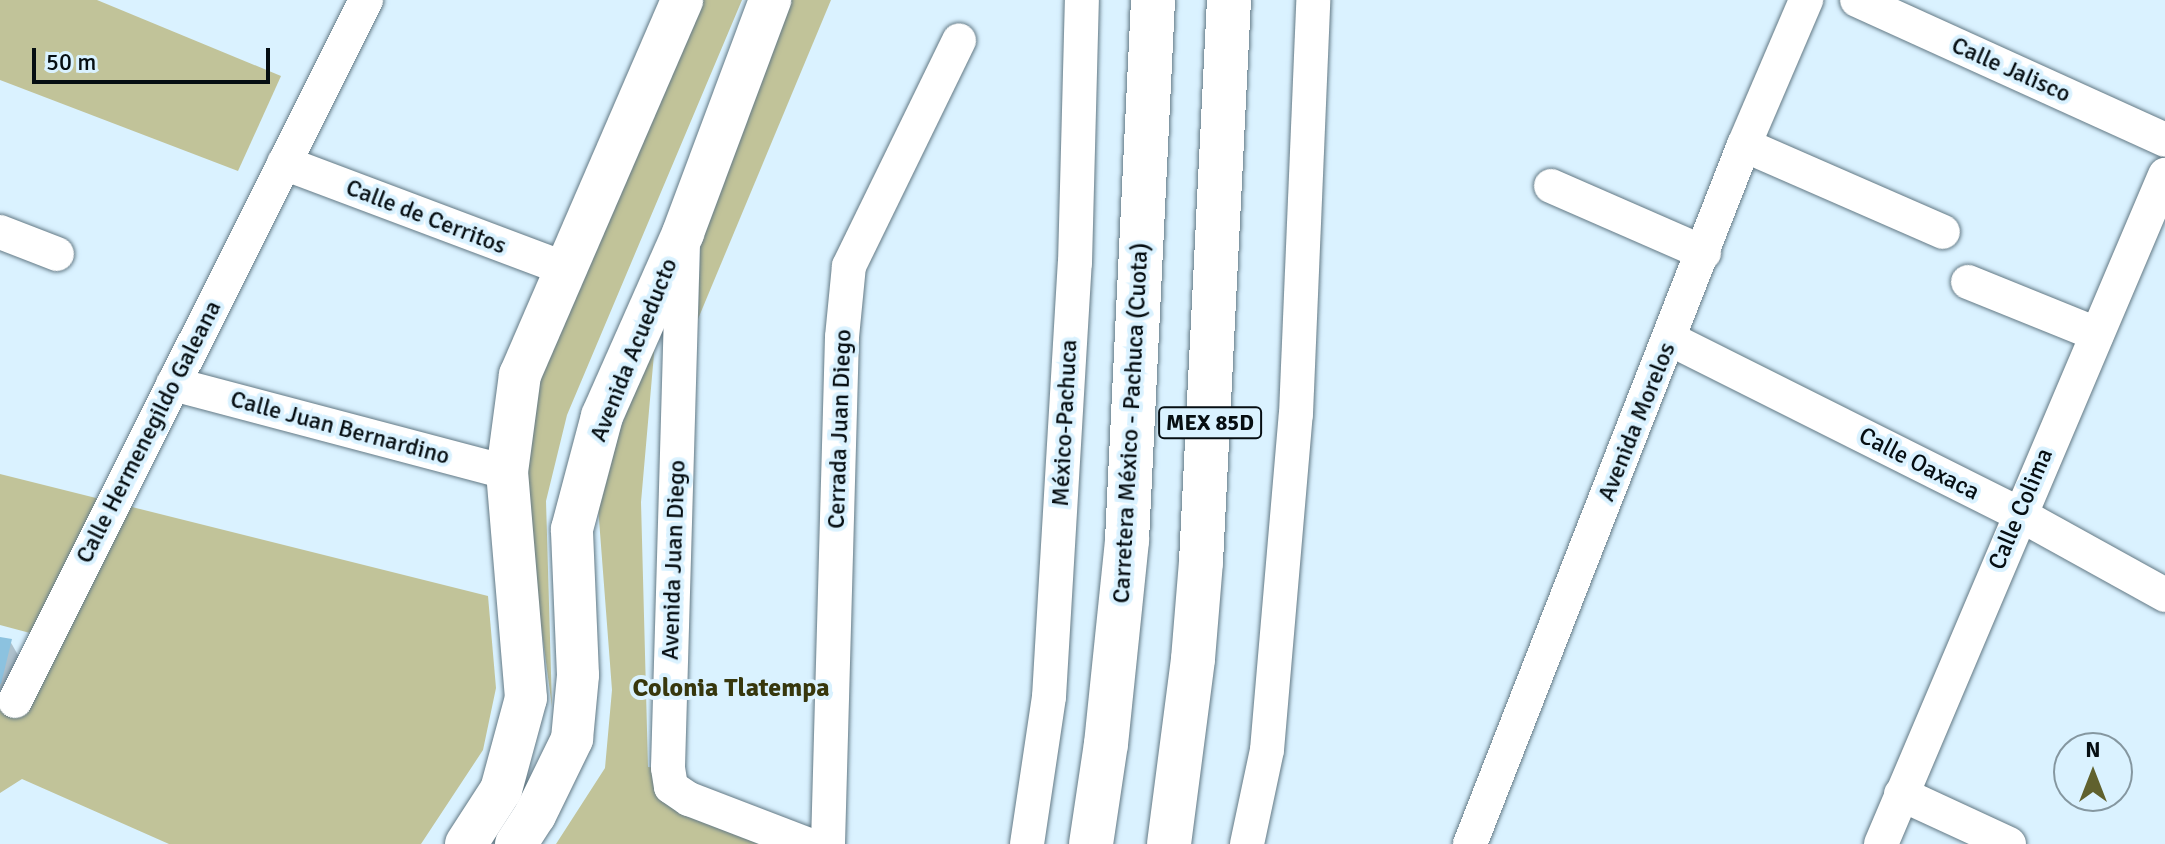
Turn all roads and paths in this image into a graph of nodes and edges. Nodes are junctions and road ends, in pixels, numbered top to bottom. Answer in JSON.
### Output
{"nodes":[{"id":1,"x":366,"y":0,"type":"edge"},
{"id":2,"x":682,"y":0,"type":"edge"},
{"id":3,"x":770,"y":0,"type":"edge"},
{"id":4,"x":1082,"y":0,"type":"edge"},
{"id":5,"x":1153,"y":0,"type":"edge"},
{"id":6,"x":1229,"y":0,"type":"edge"},
{"id":7,"x":1313,"y":0,"type":"edge"},
{"id":8,"x":1806,"y":0,"type":"edge"},
{"id":9,"x":1857,"y":0,"type":"edge"},
{"id":10,"x":959,"y":40,"type":"dead end"},
{"id":11,"x":2165,"y":140,"type":"edge"},
{"id":12,"x":1744,"y":145,"type":"junction"},
{"id":13,"x":284,"y":163,"type":"junction"},
{"id":14,"x":2165,"y":175,"type":"edge"},
{"id":15,"x":1551,"y":186,"type":"dead end"},
{"id":16,"x":0,"y":232,"type":"edge"},
{"id":17,"x":1943,"y":232,"type":"dead end"},
{"id":18,"x":683,"y":233,"type":"junction"},
{"id":19,"x":1704,"y":253,"type":"junction"},
{"id":20,"x":57,"y":254,"type":"dead end"},
{"id":21,"x":568,"y":270,"type":"junction"},
{"id":22,"x":1968,"y":282,"type":"dead end"},
{"id":23,"x":2097,"y":334,"type":"junction"},
{"id":24,"x":1670,"y":339,"type":"junction"},
{"id":25,"x":173,"y":384,"type":"junction"},
{"id":26,"x":507,"y":472,"type":"junction"},
{"id":27,"x":2019,"y":514,"type":"junction"},
{"id":28,"x":2165,"y":595,"type":"edge"},
{"id":29,"x":15,"y":701,"type":"dead end"},
{"id":30,"x":1901,"y":794,"type":"junction"},
{"id":31,"x":466,"y":844,"type":"edge"},
{"id":32,"x":516,"y":844,"type":"edge"},
{"id":33,"x":806,"y":844,"type":"edge"},
{"id":34,"x":828,"y":844,"type":"edge"},
{"id":35,"x":1027,"y":844,"type":"edge"},
{"id":36,"x":1091,"y":844,"type":"edge"},
{"id":37,"x":1169,"y":844,"type":"edge"},
{"id":38,"x":1247,"y":844,"type":"edge"},
{"id":39,"x":1470,"y":844,"type":"edge"},
{"id":40,"x":1881,"y":844,"type":"edge"},
{"id":41,"x":2009,"y":844,"type":"edge"}],
"edges":[{"from":1,"to":13,"type":"street","name":"Calle Hermenegildo Galeana"},
{"from":2,"to":21,"type":"street"},
{"from":3,"to":18,"type":"street","name":"Avenida Acueducto"},
{"from":4,"to":35,"type":"street","name":"México-Pachuca"},
{"from":5,"to":36,"type":"highway","name":"Carretera México - Pachuca (Cuota)","number":"MEX 85D"},
{"from":6,"to":37,"type":"highway","number":"MEX 85D"},
{"from":7,"to":38,"type":"street"},
{"from":8,"to":12,"type":"street","name":"Avenida Morelos"},
{"from":9,"to":11,"type":"street","name":"Calle Jalisco"},
{"from":10,"to":34,"type":"street","name":"Cerrada Juan Diego"},
{"from":12,"to":17,"type":"street"},
{"from":12,"to":19,"type":"street","name":"Avenida Morelos"},
{"from":13,"to":21,"type":"street","name":"Calle de Cerritos"},
{"from":13,"to":25,"type":"street","name":"Calle Hermenegildo Galeana"},
{"from":14,"to":23,"type":"street","name":"Calle Colima"},
{"from":15,"to":19,"type":"street"},
{"from":16,"to":20,"type":"street"},
{"from":18,"to":32,"type":"street","name":"Avenida Acueducto"},
{"from":18,"to":33,"type":"street","name":"Avenida Juan Diego"},
{"from":19,"to":24,"type":"street","name":"Avenida Morelos"},
{"from":21,"to":26,"type":"street"},
{"from":22,"to":23,"type":"street"},
{"from":23,"to":27,"type":"street","name":"Calle Colima"},
{"from":24,"to":27,"type":"street","name":"Calle Oaxaca"},
{"from":24,"to":39,"type":"street","name":"Avenida Morelos"},
{"from":25,"to":26,"type":"street","name":"Calle Juan Bernardino"},
{"from":25,"to":29,"type":"street","name":"Calle Hermenegildo Galeana"},
{"from":26,"to":31,"type":"street"},
{"from":27,"to":28,"type":"street","name":"Calle Oaxaca"},
{"from":27,"to":30,"type":"street","name":"Calle Colima"},
{"from":30,"to":40,"type":"street","name":"Calle Colima"},
{"from":30,"to":41,"type":"street"}]}
